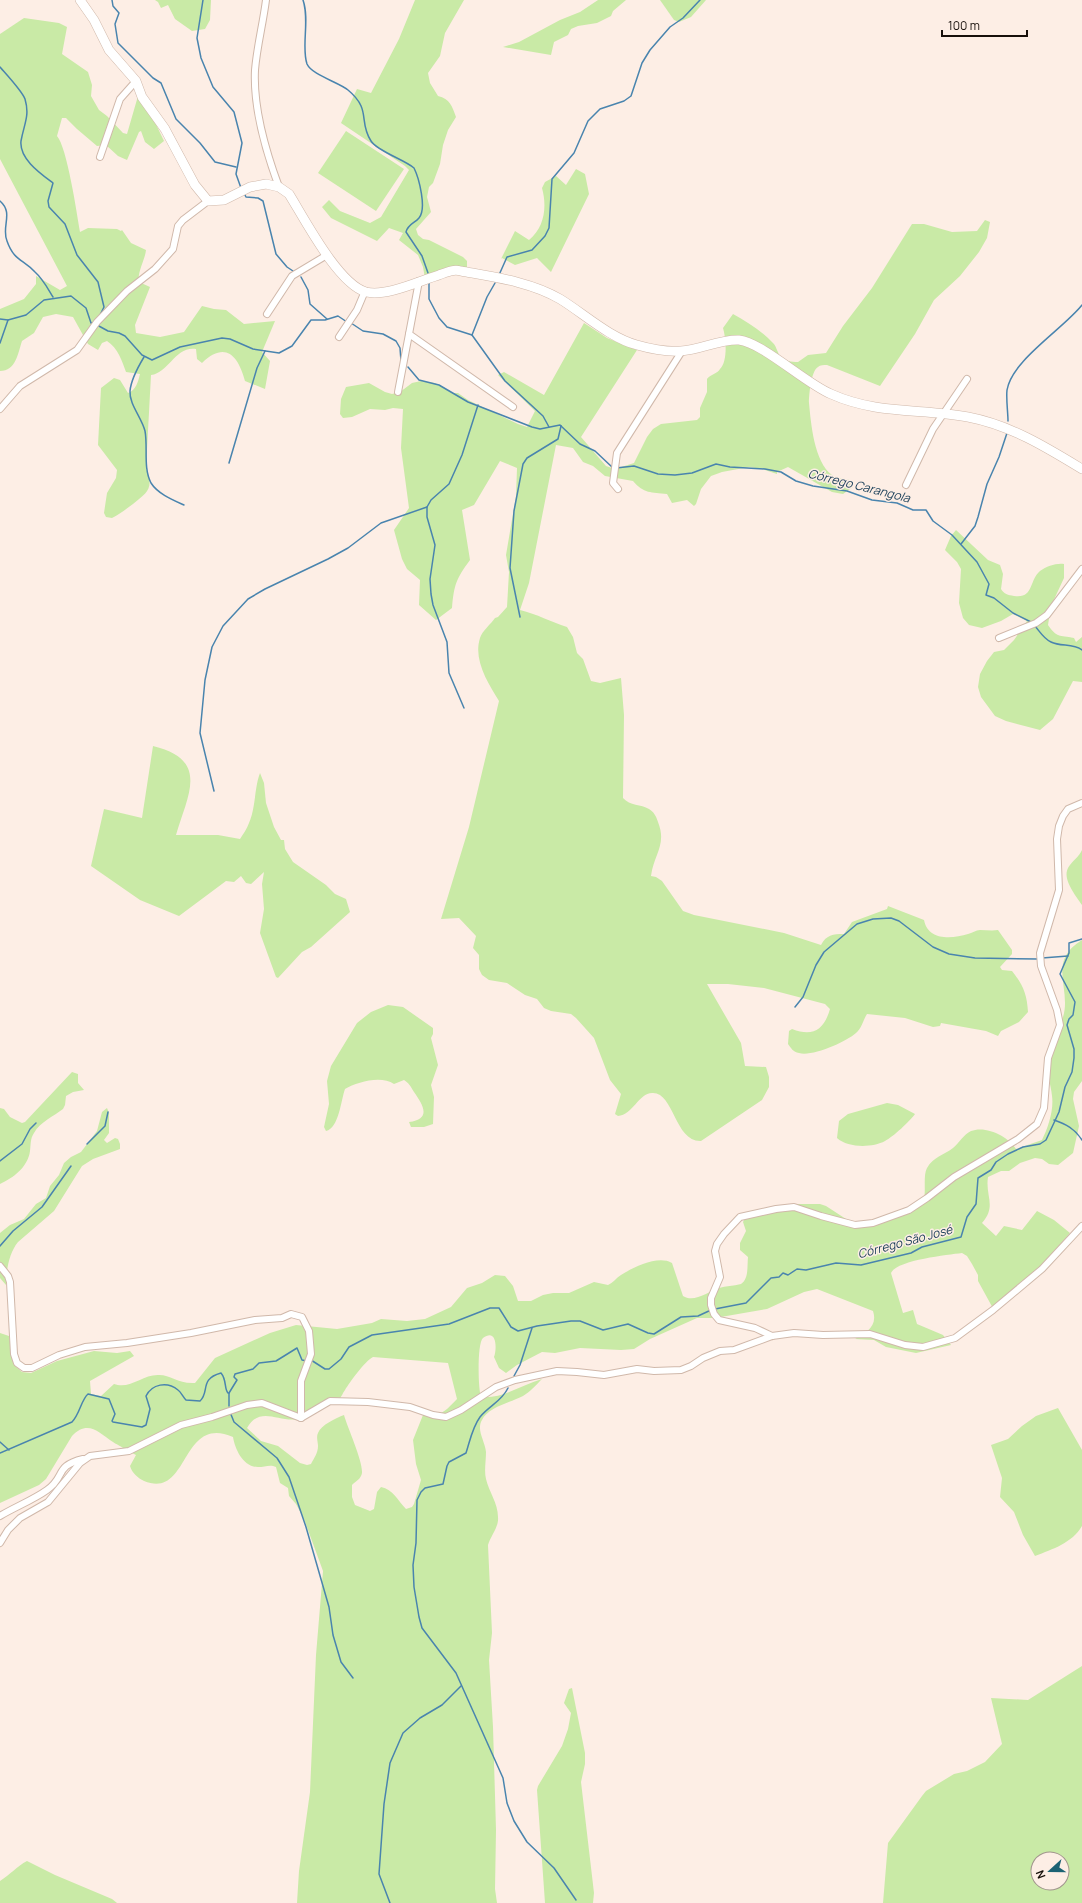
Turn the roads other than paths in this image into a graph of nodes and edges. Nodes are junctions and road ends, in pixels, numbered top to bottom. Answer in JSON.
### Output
{"nodes":[{"id":1,"x":80,"y":0,"type":"edge"},
{"id":2,"x":266,"y":0,"type":"edge"},
{"id":3,"x":136,"y":81,"type":"junction"},
{"id":4,"x":100,"y":157,"type":"dead end"},
{"id":5,"x":279,"y":187,"type":"junction"},
{"id":6,"x":208,"y":201,"type":"junction"},
{"id":7,"x":327,"y":255,"type":"junction"},
{"id":8,"x":419,"y":281,"type":"junction"},
{"id":9,"x":365,"y":292,"type":"junction"},
{"id":10,"x":267,"y":314,"type":"dead end"},
{"id":11,"x":409,"y":334,"type":"junction"},
{"id":12,"x":339,"y":337,"type":"dead end"},
{"id":13,"x":682,"y":351,"type":"junction"},
{"id":14,"x":967,"y":379,"type":"dead end"},
{"id":15,"x":398,"y":392,"type":"dead end"},
{"id":16,"x":514,"y":407,"type":"dead end"},
{"id":17,"x":0,"y":409,"type":"edge"},
{"id":18,"x":943,"y":413,"type":"junction"},
{"id":19,"x":1082,"y":469,"type":"edge"},
{"id":20,"x":906,"y":486,"type":"dead end"},
{"id":21,"x":618,"y":489,"type":"dead end"},
{"id":22,"x":1082,"y":569,"type":"edge"},
{"id":23,"x":999,"y":638,"type":"dead end"},
{"id":24,"x":1082,"y":803,"type":"edge"},
{"id":25,"x":1082,"y":1226,"type":"edge"},
{"id":26,"x":0,"y":1266,"type":"edge"},
{"id":27,"x":772,"y":1336,"type":"junction"},
{"id":28,"x":301,"y":1418,"type":"junction"},
{"id":29,"x":87,"y":1458,"type":"junction"},
{"id":30,"x":0,"y":1516,"type":"edge"},
{"id":31,"x":0,"y":1543,"type":"edge"}],
"edges":[{"from":1,"to":3,"type":"street"},
{"from":2,"to":5,"type":"street"},
{"from":3,"to":4,"type":"street"},
{"from":3,"to":6,"type":"street"},
{"from":5,"to":6,"type":"street"},
{"from":5,"to":7,"type":"street"},
{"from":6,"to":17,"type":"street"},
{"from":7,"to":9,"type":"street"},
{"from":7,"to":10,"type":"street"},
{"from":8,"to":9,"type":"street"},
{"from":8,"to":11,"type":"street"},
{"from":8,"to":13,"type":"street"},
{"from":9,"to":12,"type":"street"},
{"from":11,"to":15,"type":"street"},
{"from":11,"to":16,"type":"street"},
{"from":13,"to":18,"type":"street"},
{"from":13,"to":21,"type":"street"},
{"from":14,"to":18,"type":"street"},
{"from":18,"to":19,"type":"street"},
{"from":18,"to":20,"type":"street"},
{"from":22,"to":23,"type":"street"},
{"from":24,"to":27,"type":"street"},
{"from":25,"to":27,"type":"street"},
{"from":26,"to":28,"type":"street"},
{"from":27,"to":28,"type":"street"},
{"from":28,"to":29,"type":"street"},
{"from":29,"to":30,"type":"street"},
{"from":29,"to":31,"type":"street"}]}
